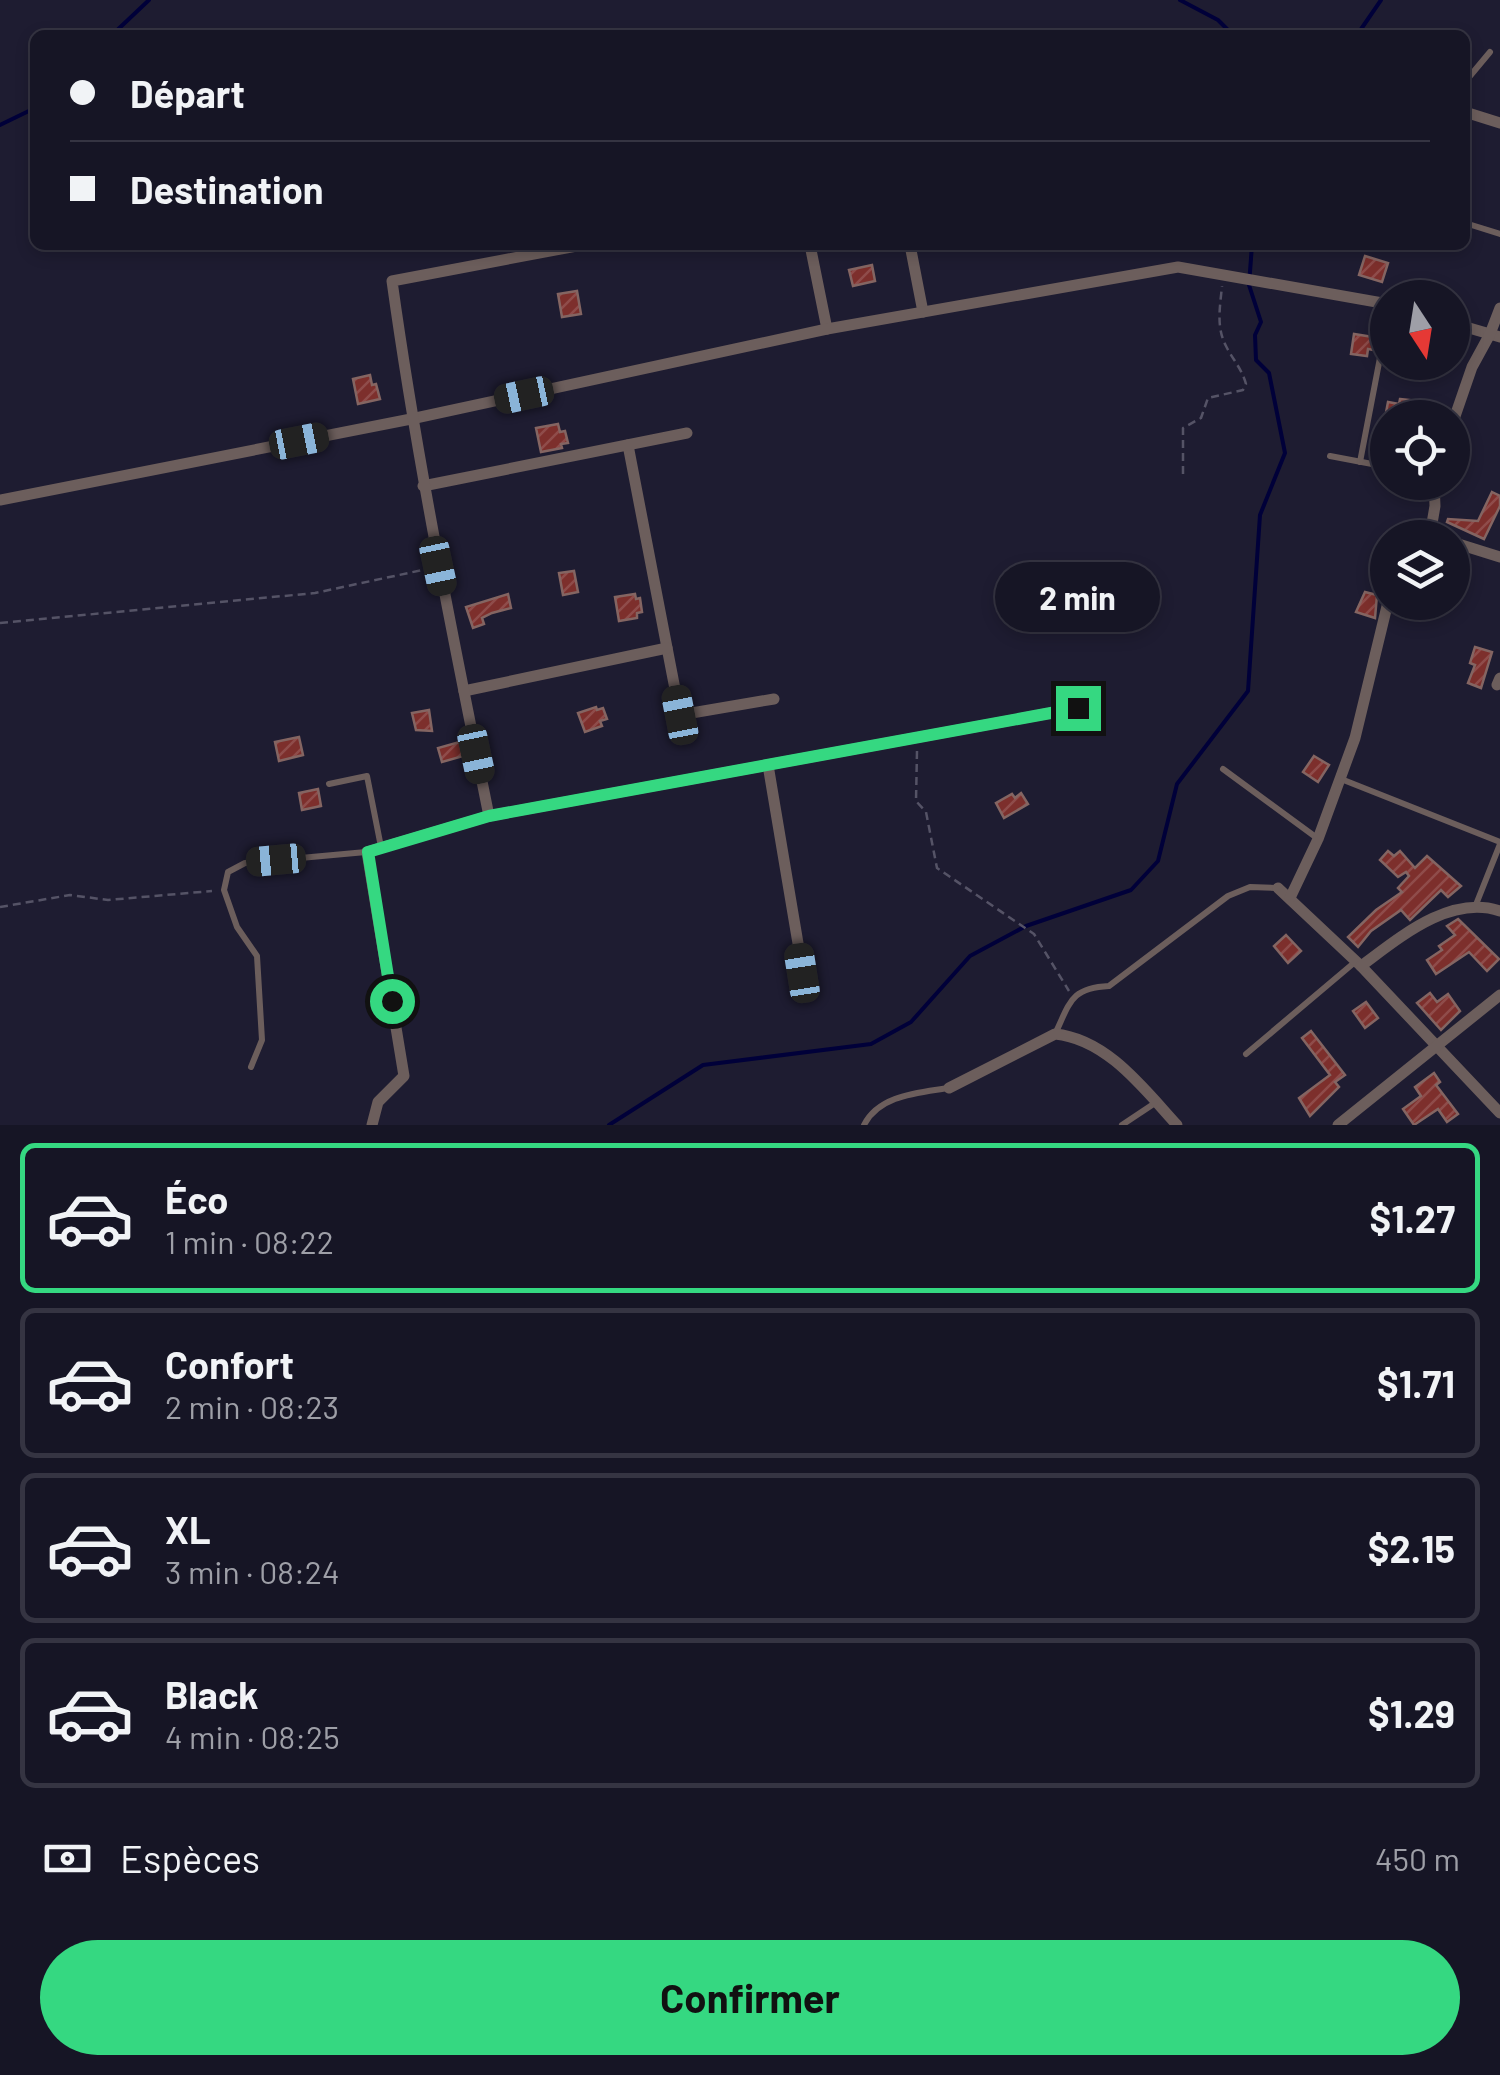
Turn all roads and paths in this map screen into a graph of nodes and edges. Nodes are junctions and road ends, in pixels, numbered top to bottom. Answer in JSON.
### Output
{"nodes":[{"id":1,"x":1490,"y":52,"type":"dead end"},
{"id":2,"x":1470,"y":76,"type":"edge"},
{"id":3,"x":1470,"y":114,"type":"edge"},
{"id":4,"x":1500,"y":124,"type":"edge"},
{"id":5,"x":1470,"y":225,"type":"edge"},
{"id":6,"x":1500,"y":234,"type":"edge"},
{"id":7,"x":505,"y":250,"type":"edge"},
{"id":8,"x":555,"y":250,"type":"edge"},
{"id":9,"x":811,"y":250,"type":"edge"},
{"id":10,"x":911,"y":250,"type":"edge"},
{"id":11,"x":507,"y":259,"type":"junction"},
{"id":12,"x":1223,"y":275,"type":"junction"},
{"id":13,"x":1370,"y":301,"type":"edge"},
{"id":14,"x":1500,"y":308,"type":"edge"},
{"id":15,"x":923,"y":312,"type":"junction"},
{"id":16,"x":1470,"y":328,"type":"edge"},
{"id":17,"x":827,"y":329,"type":"junction"},
{"id":18,"x":1495,"y":336,"type":"edge"},
{"id":19,"x":1376,"y":380,"type":"edge"},
{"id":20,"x":1461,"y":400,"type":"edge"},
{"id":21,"x":411,"y":419,"type":"junction"},
{"id":22,"x":688,"y":434,"type":"dead end"},
{"id":23,"x":628,"y":445,"type":"junction"},
{"id":24,"x":1330,"y":456,"type":"dead end"},
{"id":25,"x":1360,"y":462,"type":"junction"},
{"id":26,"x":1370,"y":464,"type":"edge"},
{"id":27,"x":1183,"y":474,"type":"dead end"},
{"id":28,"x":423,"y":486,"type":"junction"},
{"id":29,"x":0,"y":500,"type":"edge"},
{"id":30,"x":1470,"y":548,"type":"edge"},
{"id":31,"x":1500,"y":557,"type":"edge"},
{"id":32,"x":438,"y":566,"type":"junction"},
{"id":33,"x":1384,"y":620,"type":"edge"},
{"id":34,"x":0,"y":623,"type":"edge"},
{"id":35,"x":666,"y":648,"type":"junction"},
{"id":36,"x":464,"y":691,"type":"junction"},
{"id":37,"x":774,"y":699,"type":"dead end"},
{"id":38,"x":1078,"y":708,"type":"dead end"},
{"id":39,"x":917,"y":738,"type":"junction"},
{"id":40,"x":768,"y":765,"type":"junction"},
{"id":41,"x":1223,"y":768,"type":"dead end"},
{"id":42,"x":1340,"y":779,"type":"junction"},
{"id":43,"x":329,"y":784,"type":"dead end"},
{"id":44,"x":489,"y":816,"type":"junction"},
{"id":45,"x":1318,"y":838,"type":"junction"},
{"id":46,"x":1500,"y":843,"type":"edge"},
{"id":47,"x":381,"y":848,"type":"junction"},
{"id":48,"x":368,"y":852,"type":"junction"},
{"id":49,"x":1278,"y":888,"type":"joint"},
{"id":50,"x":224,"y":890,"type":"junction"},
{"id":51,"x":1290,"y":898,"type":"junction"},
{"id":52,"x":0,"y":907,"type":"edge"},
{"id":53,"x":1475,"y":907,"type":"junction"},
{"id":54,"x":1500,"y":911,"type":"edge"},
{"id":55,"x":1359,"y":964,"type":"junction"},
{"id":56,"x":802,"y":973,"type":"dead end"},
{"id":57,"x":1500,"y":995,"type":"edge"},
{"id":58,"x":1073,"y":997,"type":"junction"},
{"id":59,"x":1055,"y":1034,"type":"junction"},
{"id":60,"x":1438,"y":1046,"type":"junction"},
{"id":61,"x":1246,"y":1054,"type":"dead end"},
{"id":62,"x":251,"y":1068,"type":"dead end"},
{"id":63,"x":949,"y":1088,"type":"joint"},
{"id":64,"x":1156,"y":1102,"type":"junction"},
{"id":65,"x":1500,"y":1112,"type":"edge"},
{"id":66,"x":372,"y":1125,"type":"edge"},
{"id":67,"x":864,"y":1125,"type":"edge"},
{"id":68,"x":1122,"y":1125,"type":"edge"},
{"id":69,"x":1178,"y":1125,"type":"edge"},
{"id":70,"x":1338,"y":1125,"type":"edge"}],
"edges":[{"from":1,"to":2,"type":"lane"},
{"from":3,"to":4,"type":"street"},
{"from":5,"to":6,"type":"lane"},
{"from":7,"to":11,"type":"street"},
{"from":8,"to":11,"type":"street"},
{"from":9,"to":17,"type":"street"},
{"from":10,"to":15,"type":"street"},
{"from":11,"to":21,"type":"street"},
{"from":12,"to":13,"type":"street"},
{"from":12,"to":15,"type":"street"},
{"from":12,"to":27,"type":"path"},
{"from":14,"to":18,"type":"street"},
{"from":15,"to":17,"type":"street"},
{"from":16,"to":18,"type":"street"},
{"from":17,"to":21,"type":"street"},
{"from":18,"to":20,"type":"street"},
{"from":19,"to":25,"type":"lane"},
{"from":21,"to":28,"type":"street"},
{"from":21,"to":29,"type":"street"},
{"from":22,"to":23,"type":"street"},
{"from":23,"to":28,"type":"street"},
{"from":23,"to":35,"type":"street"},
{"from":24,"to":25,"type":"lane"},
{"from":25,"to":26,"type":"lane"},
{"from":28,"to":32,"type":"street"},
{"from":30,"to":31,"type":"street"},
{"from":32,"to":34,"type":"path"},
{"from":32,"to":36,"type":"street"},
{"from":33,"to":42,"type":"street"},
{"from":35,"to":36,"type":"street"},
{"from":35,"to":37,"type":"street"},
{"from":36,"to":44,"type":"street"},
{"from":38,"to":39,"type":"street"},
{"from":39,"to":40,"type":"street"},
{"from":39,"to":58,"type":"path"},
{"from":40,"to":44,"type":"street"},
{"from":40,"to":56,"type":"street"},
{"from":41,"to":45,"type":"lane"},
{"from":42,"to":45,"type":"street"},
{"from":42,"to":46,"type":"lane"},
{"from":43,"to":47,"type":"lane"},
{"from":44,"to":47,"type":"street"},
{"from":45,"to":51,"type":"street"},
{"from":46,"to":53,"type":"lane"},
{"from":47,"to":48,"type":"street"},
{"from":48,"to":50,"type":"lane"},
{"from":48,"to":66,"type":"street"},
{"from":49,"to":51,"type":"street"},
{"from":49,"to":58,"type":"lane"},
{"from":50,"to":52,"type":"path"},
{"from":50,"to":62,"type":"lane"},
{"from":51,"to":55,"type":"street"},
{"from":53,"to":54,"type":"street"},
{"from":53,"to":55,"type":"street"},
{"from":55,"to":60,"type":"street"},
{"from":55,"to":61,"type":"lane"},
{"from":57,"to":60,"type":"street"},
{"from":58,"to":59,"type":"lane"},
{"from":59,"to":63,"type":"street"},
{"from":59,"to":64,"type":"street"},
{"from":60,"to":65,"type":"street"},
{"from":60,"to":70,"type":"street"},
{"from":63,"to":67,"type":"lane"},
{"from":64,"to":68,"type":"lane"},
{"from":64,"to":69,"type":"street"}]}
